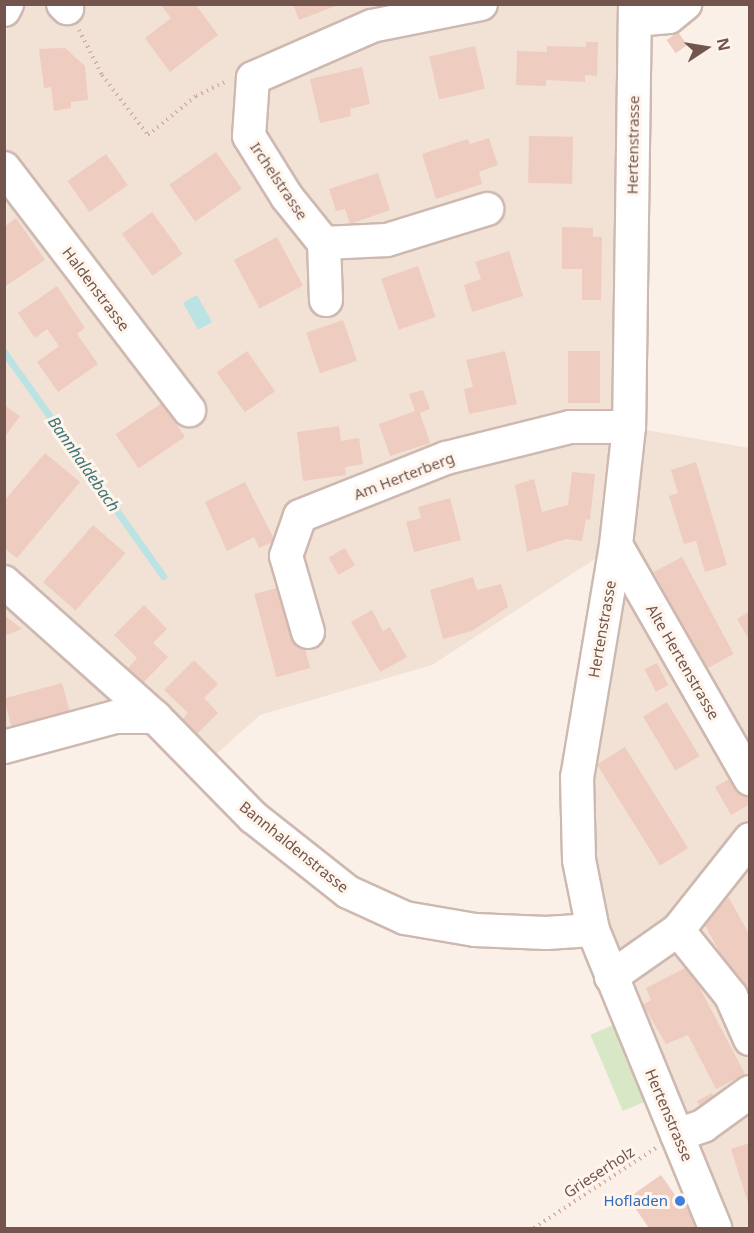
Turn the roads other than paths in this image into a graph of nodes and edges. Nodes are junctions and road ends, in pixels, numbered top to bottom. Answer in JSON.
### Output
{"nodes":[{"id":1,"x":7,"y":4,"type":"edge"},
{"id":2,"x":481,"y":4,"type":"edge"},
{"id":3,"x":685,"y":4,"type":"edge"},
{"id":4,"x":4,"y":10,"type":"edge"},
{"id":5,"x":635,"y":12,"type":"edge"},
{"id":6,"x":5,"y":169,"type":"edge"},
{"id":7,"x":487,"y":209,"type":"dead end"},
{"id":8,"x":324,"y":243,"type":"junction"},
{"id":9,"x":326,"y":300,"type":"dead end"},
{"id":10,"x":189,"y":410,"type":"dead end"},
{"id":11,"x":629,"y":427,"type":"junction"},
{"id":12,"x":616,"y":545,"type":"junction"},
{"id":13,"x":4,"y":582,"type":"edge"},
{"id":14,"x":308,"y":632,"type":"dead end"},
{"id":15,"x":155,"y":717,"type":"junction"},
{"id":16,"x":4,"y":747,"type":"edge"},
{"id":17,"x":750,"y":779,"type":"edge"},
{"id":18,"x":750,"y":839,"type":"edge"},
{"id":19,"x":593,"y":930,"type":"junction"},
{"id":20,"x":678,"y":930,"type":"junction"},
{"id":21,"x":611,"y":977,"type":"junction"},
{"id":22,"x":750,"y":1039,"type":"edge"},
{"id":23,"x":750,"y":1092,"type":"edge"},
{"id":24,"x":677,"y":1135,"type":"junction"},
{"id":25,"x":715,"y":1228,"type":"edge"}],
"edges":[{"from":1,"to":4,"type":"street"},
{"from":2,"to":8,"type":"street","name":"Irchelstrasse"},
{"from":3,"to":5,"type":"street"},
{"from":5,"to":11,"type":"street","name":"Hertenstrasse"},
{"from":6,"to":10,"type":"street","name":"Haldenstrasse"},
{"from":7,"to":8,"type":"street"},
{"from":8,"to":9,"type":"street"},
{"from":11,"to":12,"type":"street","name":"Hertenstrasse"},
{"from":11,"to":14,"type":"street","name":"Am Herterberg"},
{"from":12,"to":17,"type":"street","name":"Alte Hertenstrasse"},
{"from":12,"to":19,"type":"street","name":"Hertenstrasse"},
{"from":13,"to":15,"type":"street","name":"Bannhaldenstrasse"},
{"from":15,"to":16,"type":"street"},
{"from":15,"to":19,"type":"street","name":"Bannhaldenstrasse"},
{"from":18,"to":20,"type":"street"},
{"from":19,"to":21,"type":"street","name":"Hertenstrasse"},
{"from":20,"to":21,"type":"street"},
{"from":20,"to":22,"type":"street"},
{"from":21,"to":24,"type":"street","name":"Hertenstrasse"},
{"from":23,"to":24,"type":"street"},
{"from":24,"to":25,"type":"street","name":"Hertenstrasse"}]}
